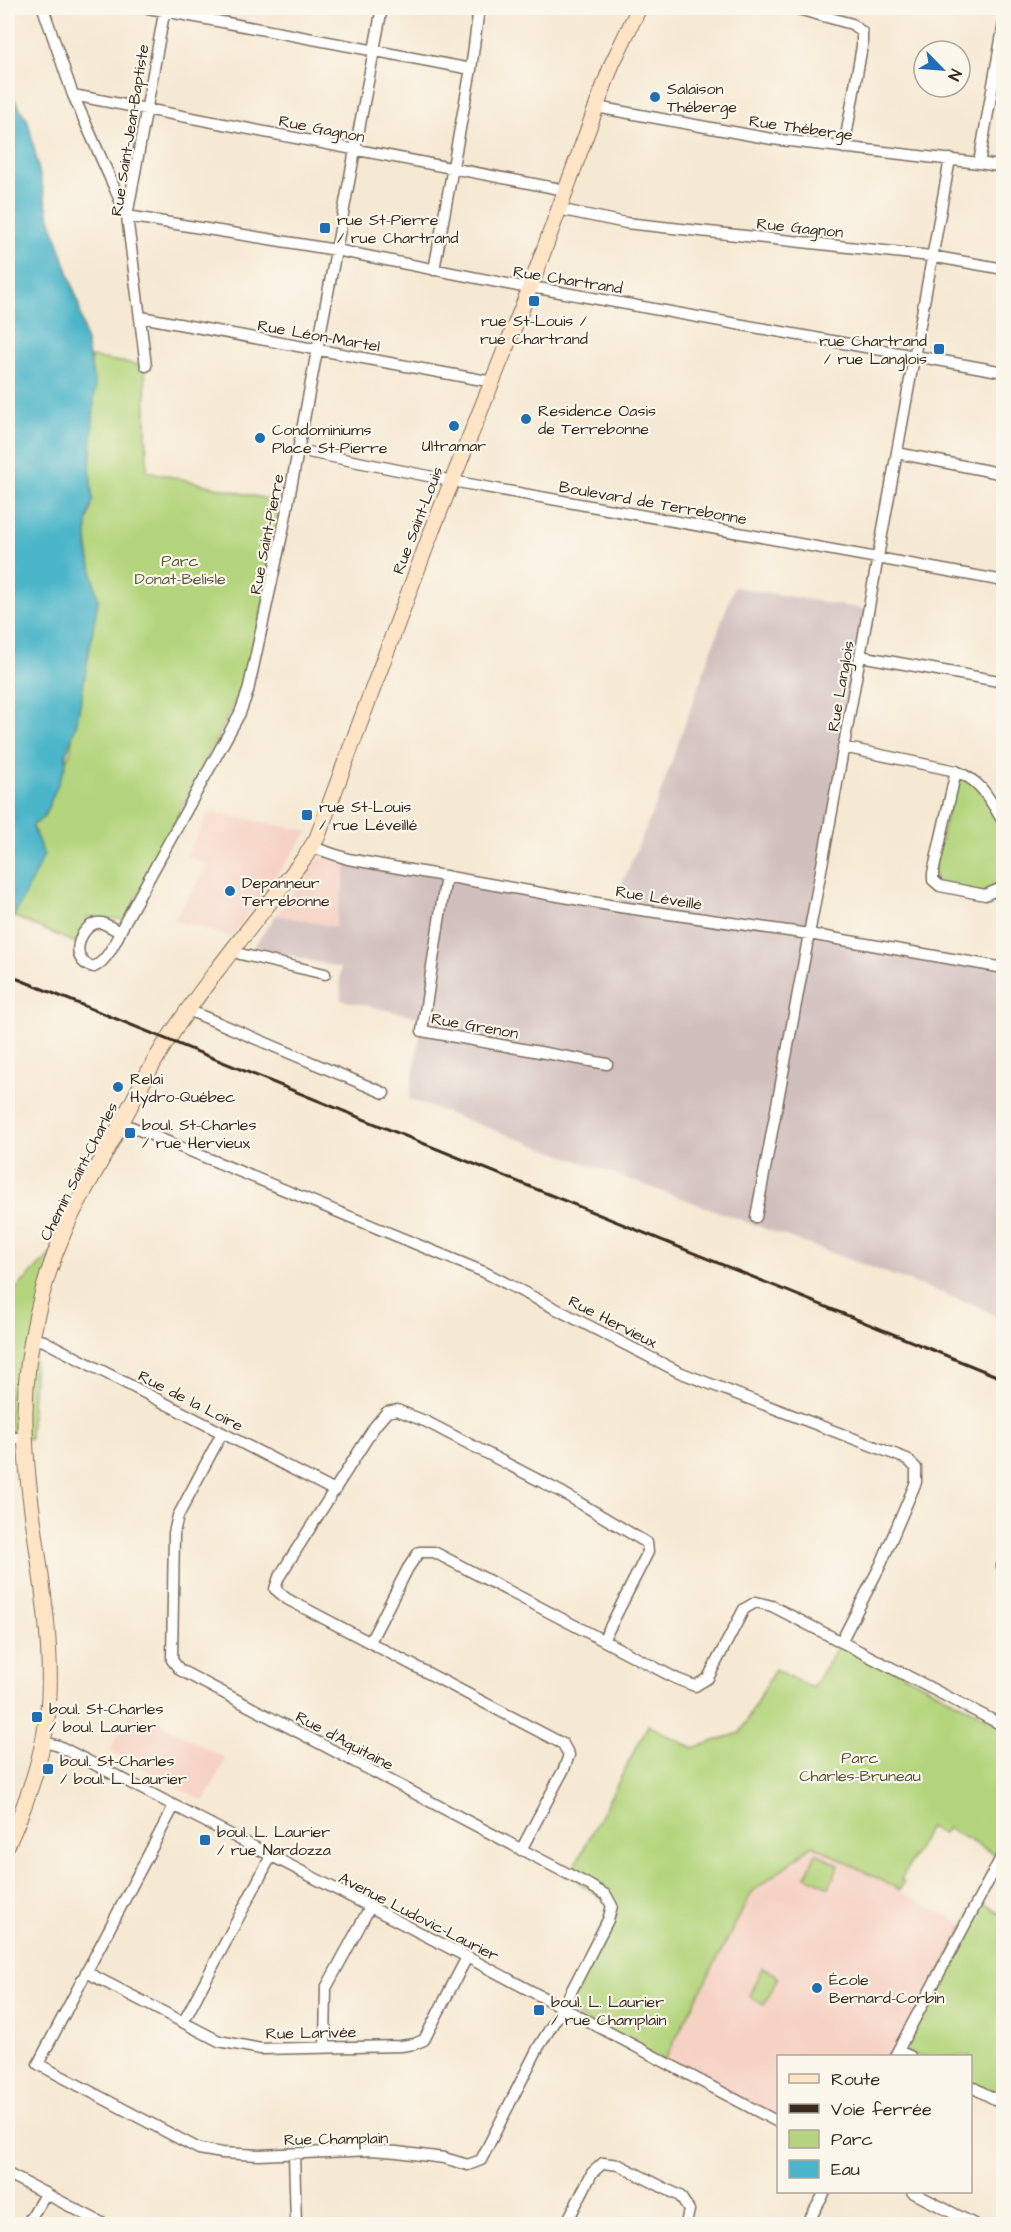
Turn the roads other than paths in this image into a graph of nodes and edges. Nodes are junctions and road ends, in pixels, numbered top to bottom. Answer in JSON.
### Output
{"nodes":[{"id":1,"x":43,"y":8,"type":"edge"},
{"id":2,"x":148,"y":8,"type":"edge"},
{"id":3,"x":382,"y":8,"type":"edge"},
{"id":4,"x":479,"y":8,"type":"edge"},
{"id":5,"x":639,"y":8,"type":"edge"},
{"id":6,"x":165,"y":9,"type":"edge"},
{"id":7,"x":798,"y":9,"type":"dead end"},
{"id":8,"x":1004,"y":23,"type":"edge"},
{"id":9,"x":374,"y":49,"type":"junction"},
{"id":10,"x":1000,"y":59,"type":"edge"},
{"id":11,"x":471,"y":69,"type":"junction"},
{"id":12,"x":73,"y":95,"type":"junction"},
{"id":13,"x":596,"y":107,"type":"junction"},
{"id":14,"x":146,"y":109,"type":"junction"},
{"id":15,"x":844,"y":148,"type":"junction"},
{"id":16,"x":354,"y":150,"type":"junction"},
{"id":17,"x":950,"y":159,"type":"junction"},
{"id":18,"x":979,"y":163,"type":"junction"},
{"id":19,"x":1004,"y":167,"type":"edge"},
{"id":20,"x":453,"y":169,"type":"junction"},
{"id":21,"x":565,"y":190,"type":"junction"},
{"id":22,"x":558,"y":209,"type":"junction"},
{"id":23,"x":127,"y":216,"type":"junction"},
{"id":24,"x":336,"y":250,"type":"junction"},
{"id":25,"x":931,"y":256,"type":"junction"},
{"id":26,"x":1004,"y":269,"type":"edge"},
{"id":27,"x":434,"y":270,"type":"junction"},
{"id":28,"x":530,"y":288,"type":"junction"},
{"id":29,"x":141,"y":317,"type":"junction"},
{"id":30,"x":316,"y":351,"type":"junction"},
{"id":31,"x":914,"y":356,"type":"junction"},
{"id":32,"x":146,"y":366,"type":"dead end"},
{"id":33,"x":1004,"y":372,"type":"edge"},
{"id":34,"x":493,"y":382,"type":"junction"},
{"id":35,"x":298,"y":450,"type":"junction"},
{"id":36,"x":897,"y":453,"type":"junction"},
{"id":37,"x":1004,"y":474,"type":"edge"},
{"id":38,"x":452,"y":480,"type":"junction"},
{"id":39,"x":878,"y":558,"type":"junction"},
{"id":40,"x":1004,"y":581,"type":"edge"},
{"id":41,"x":860,"y":656,"type":"junction"},
{"id":42,"x":1004,"y":682,"type":"edge"},
{"id":43,"x":843,"y":747,"type":"junction"},
{"id":44,"x":956,"y":771,"type":"junction"},
{"id":45,"x":1004,"y":823,"type":"edge"},
{"id":46,"x":312,"y":847,"type":"junction"},
{"id":47,"x":446,"y":876,"type":"junction"},
{"id":48,"x":1004,"y":887,"type":"edge"},
{"id":49,"x":120,"y":932,"type":"junction"},
{"id":50,"x":809,"y":934,"type":"junction"},
{"id":51,"x":233,"y":949,"type":"junction"},
{"id":52,"x":1004,"y":968,"type":"edge"},
{"id":53,"x":326,"y":974,"type":"dead end"},
{"id":54,"x":185,"y":1015,"type":"junction"},
{"id":55,"x":607,"y":1065,"type":"dead end"},
{"id":56,"x":384,"y":1093,"type":"dead end"},
{"id":57,"x":122,"y":1123,"type":"junction"},
{"id":58,"x":756,"y":1217,"type":"dead end"},
{"id":59,"x":33,"y":1339,"type":"junction"},
{"id":60,"x":222,"y":1433,"type":"junction"},
{"id":61,"x":8,"y":1436,"type":"edge"},
{"id":62,"x":25,"y":1438,"type":"junction"},
{"id":63,"x":335,"y":1491,"type":"junction"},
{"id":64,"x":1004,"y":1562,"type":"edge"},
{"id":65,"x":1004,"y":1569,"type":"edge"},
{"id":66,"x":604,"y":1639,"type":"junction"},
{"id":67,"x":370,"y":1642,"type":"junction"},
{"id":68,"x":841,"y":1642,"type":"junction"},
{"id":69,"x":1004,"y":1726,"type":"edge"},
{"id":70,"x":44,"y":1742,"type":"junction"},
{"id":71,"x":174,"y":1806,"type":"junction"},
{"id":72,"x":8,"y":1844,"type":"edge"},
{"id":73,"x":521,"y":1850,"type":"junction"},
{"id":74,"x":1004,"y":1852,"type":"edge"},
{"id":75,"x":271,"y":1856,"type":"junction"},
{"id":76,"x":370,"y":1907,"type":"junction"},
{"id":77,"x":467,"y":1957,"type":"junction"},
{"id":78,"x":86,"y":1972,"type":"junction"},
{"id":79,"x":562,"y":2009,"type":"junction"},
{"id":80,"x":184,"y":2022,"type":"junction"},
{"id":81,"x":325,"y":2047,"type":"junction"},
{"id":82,"x":897,"y":2054,"type":"edge"},
{"id":83,"x":972,"y":2087,"type":"edge"},
{"id":84,"x":1004,"y":2104,"type":"edge"},
{"id":85,"x":777,"y":2121,"type":"edge"},
{"id":86,"x":294,"y":2154,"type":"junction"},
{"id":87,"x":8,"y":2174,"type":"edge"},
{"id":88,"x":46,"y":2193,"type":"junction"},
{"id":89,"x":824,"y":2193,"type":"edge"},
{"id":90,"x":914,"y":2193,"type":"edge"},
{"id":91,"x":27,"y":2224,"type":"edge"},
{"id":92,"x":104,"y":2224,"type":"edge"},
{"id":93,"x":296,"y":2224,"type":"edge"},
{"id":94,"x":566,"y":2224,"type":"edge"},
{"id":95,"x":686,"y":2224,"type":"edge"},
{"id":96,"x":807,"y":2224,"type":"edge"},
{"id":97,"x":974,"y":2224,"type":"edge"}],
"edges":[{"from":1,"to":12,"type":"street"},
{"from":2,"to":6,"type":"street"},
{"from":3,"to":9,"type":"street","name":"Rue Saint-Pierre"},
{"from":4,"to":11,"type":"street"},
{"from":5,"to":13,"type":"main road","name":"Rue Saint-Louis"},
{"from":6,"to":9,"type":"street"},
{"from":6,"to":14,"type":"street","name":"Rue Saint-Jean-Baptiste"},
{"from":7,"to":15,"type":"street"},
{"from":8,"to":10,"type":"street"},
{"from":9,"to":11,"type":"street"},
{"from":9,"to":16,"type":"street","name":"Rue Saint-Pierre"},
{"from":10,"to":18,"type":"street"},
{"from":11,"to":20,"type":"street"},
{"from":12,"to":14,"type":"street","name":"Rue Gagnon"},
{"from":12,"to":23,"type":"street"},
{"from":13,"to":15,"type":"street","name":"Rue Théberge"},
{"from":13,"to":21,"type":"main road","name":"Rue Saint-Louis"},
{"from":14,"to":16,"type":"street","name":"Rue Gagnon"},
{"from":14,"to":23,"type":"street","name":"Rue Saint-Jean-Baptiste"},
{"from":15,"to":17,"type":"street","name":"Rue Théberge"},
{"from":16,"to":20,"type":"street","name":"Rue Gagnon"},
{"from":16,"to":24,"type":"street","name":"Rue Saint-Pierre"},
{"from":17,"to":18,"type":"street","name":"Rue Théberge"},
{"from":17,"to":25,"type":"street","name":"Rue Langlois"},
{"from":18,"to":19,"type":"street","name":"Rue Théberge"},
{"from":20,"to":21,"type":"street","name":"Rue Gagnon"},
{"from":20,"to":27,"type":"street"},
{"from":21,"to":22,"type":"main road","name":"Rue Saint-Louis"},
{"from":22,"to":25,"type":"street","name":"Rue Gagnon"},
{"from":22,"to":28,"type":"main road","name":"Rue Saint-Louis"},
{"from":23,"to":24,"type":"street","name":"Rue Chartrand"},
{"from":23,"to":29,"type":"street","name":"Rue Saint-Jean-Baptiste"},
{"from":24,"to":27,"type":"street","name":"Rue Chartrand"},
{"from":24,"to":30,"type":"street","name":"Rue Saint-Pierre"},
{"from":25,"to":26,"type":"street","name":"Rue Gagnon"},
{"from":25,"to":31,"type":"street","name":"Rue Langlois"},
{"from":27,"to":28,"type":"street","name":"Rue Chartrand"},
{"from":28,"to":31,"type":"street","name":"Rue Chartrand"},
{"from":28,"to":34,"type":"main road","name":"Rue Saint-Louis"},
{"from":29,"to":30,"type":"street","name":"Rue Léon-Martel"},
{"from":29,"to":32,"type":"street","name":"Rue Saint-Jean-Baptiste"},
{"from":30,"to":34,"type":"street","name":"Rue Léon-Martel"},
{"from":30,"to":35,"type":"street","name":"Rue Saint-Pierre"},
{"from":31,"to":33,"type":"street","name":"Rue Chartrand"},
{"from":31,"to":36,"type":"street","name":"Rue Langlois"},
{"from":34,"to":38,"type":"main road","name":"Rue Saint-Louis"},
{"from":35,"to":38,"type":"street","name":"Boulevard de Terrebonne"},
{"from":35,"to":49,"type":"street","name":"Rue Saint-Pierre"},
{"from":36,"to":37,"type":"street"},
{"from":36,"to":39,"type":"street","name":"Rue Langlois"},
{"from":38,"to":39,"type":"street","name":"Boulevard de Terrebonne"},
{"from":38,"to":46,"type":"main road","name":"Rue Saint-Louis"},
{"from":39,"to":40,"type":"street","name":"Boulevard de Terrebonne"},
{"from":39,"to":41,"type":"street","name":"Rue Langlois"},
{"from":41,"to":42,"type":"street"},
{"from":41,"to":43,"type":"street","name":"Rue Langlois"},
{"from":43,"to":44,"type":"street"},
{"from":43,"to":50,"type":"street","name":"Rue Langlois"},
{"from":44,"to":45,"type":"street"},
{"from":44,"to":48,"type":"street"},
{"from":46,"to":47,"type":"street","name":"Rue Léveillé"},
{"from":46,"to":51,"type":"main road","name":"Rue Saint-Louis"},
{"from":47,"to":50,"type":"street","name":"Rue Léveillé"},
{"from":47,"to":55,"type":"street","name":"Rue Grenon"},
{"from":49,"to":49,"type":"street","name":"Rue Saint-Pierre"},
{"from":50,"to":52,"type":"street","name":"Rue Léveillé"},
{"from":50,"to":58,"type":"street","name":"Rue Langlois"},
{"from":51,"to":53,"type":"street"},
{"from":51,"to":54,"type":"main road","name":"Rue Saint-Louis"},
{"from":54,"to":56,"type":"street"},
{"from":54,"to":57,"type":"main road","name":"Chemin Saint-Charles"},
{"from":57,"to":59,"type":"main road","name":"Chemin Saint-Charles"},
{"from":57,"to":68,"type":"street","name":"Rue Hervieux"},
{"from":59,"to":60,"type":"street","name":"Rue de la Loire"},
{"from":59,"to":62,"type":"main road","name":"Chemin Saint-Charles"},
{"from":60,"to":63,"type":"street","name":"Rue de la Loire"},
{"from":60,"to":73,"type":"street","name":"Rue d'Aquitaine"},
{"from":61,"to":62,"type":"street"},
{"from":62,"to":70,"type":"main road","name":"Chemin Saint-Charles"},
{"from":63,"to":66,"type":"street"},
{"from":63,"to":67,"type":"street"},
{"from":64,"to":65,"type":"street"},
{"from":66,"to":67,"type":"street"},
{"from":66,"to":68,"type":"street"},
{"from":67,"to":73,"type":"street"},
{"from":68,"to":69,"type":"street"},
{"from":70,"to":71,"type":"street","name":"Avenue Ludovic-Laurier"},
{"from":70,"to":72,"type":"main road","name":"Chemin Saint-Charles"},
{"from":71,"to":75,"type":"street","name":"Avenue Ludovic-Laurier"},
{"from":71,"to":78,"type":"street"},
{"from":73,"to":79,"type":"street","name":"Rue d'Aquitaine"},
{"from":74,"to":82,"type":"street"},
{"from":75,"to":76,"type":"street","name":"Avenue Ludovic-Laurier"},
{"from":75,"to":80,"type":"street"},
{"from":76,"to":77,"type":"street","name":"Avenue Ludovic-Laurier"},
{"from":76,"to":81,"type":"street"},
{"from":77,"to":79,"type":"street","name":"Avenue Ludovic-Laurier"},
{"from":77,"to":81,"type":"street","name":"Rue Larivée"},
{"from":78,"to":80,"type":"street","name":"Rue Larivée"},
{"from":78,"to":86,"type":"street","name":"Rue Champlain"},
{"from":79,"to":85,"type":"street","name":"Avenue Ludovic-Laurier"},
{"from":79,"to":86,"type":"street","name":"Rue Champlain"},
{"from":80,"to":81,"type":"street","name":"Rue Larivée"},
{"from":83,"to":84,"type":"street"},
{"from":86,"to":93,"type":"street"},
{"from":87,"to":88,"type":"street"},
{"from":88,"to":91,"type":"street"},
{"from":88,"to":92,"type":"street"},
{"from":89,"to":96,"type":"street"},
{"from":90,"to":97,"type":"street"},
{"from":94,"to":95,"type":"street"}]}
